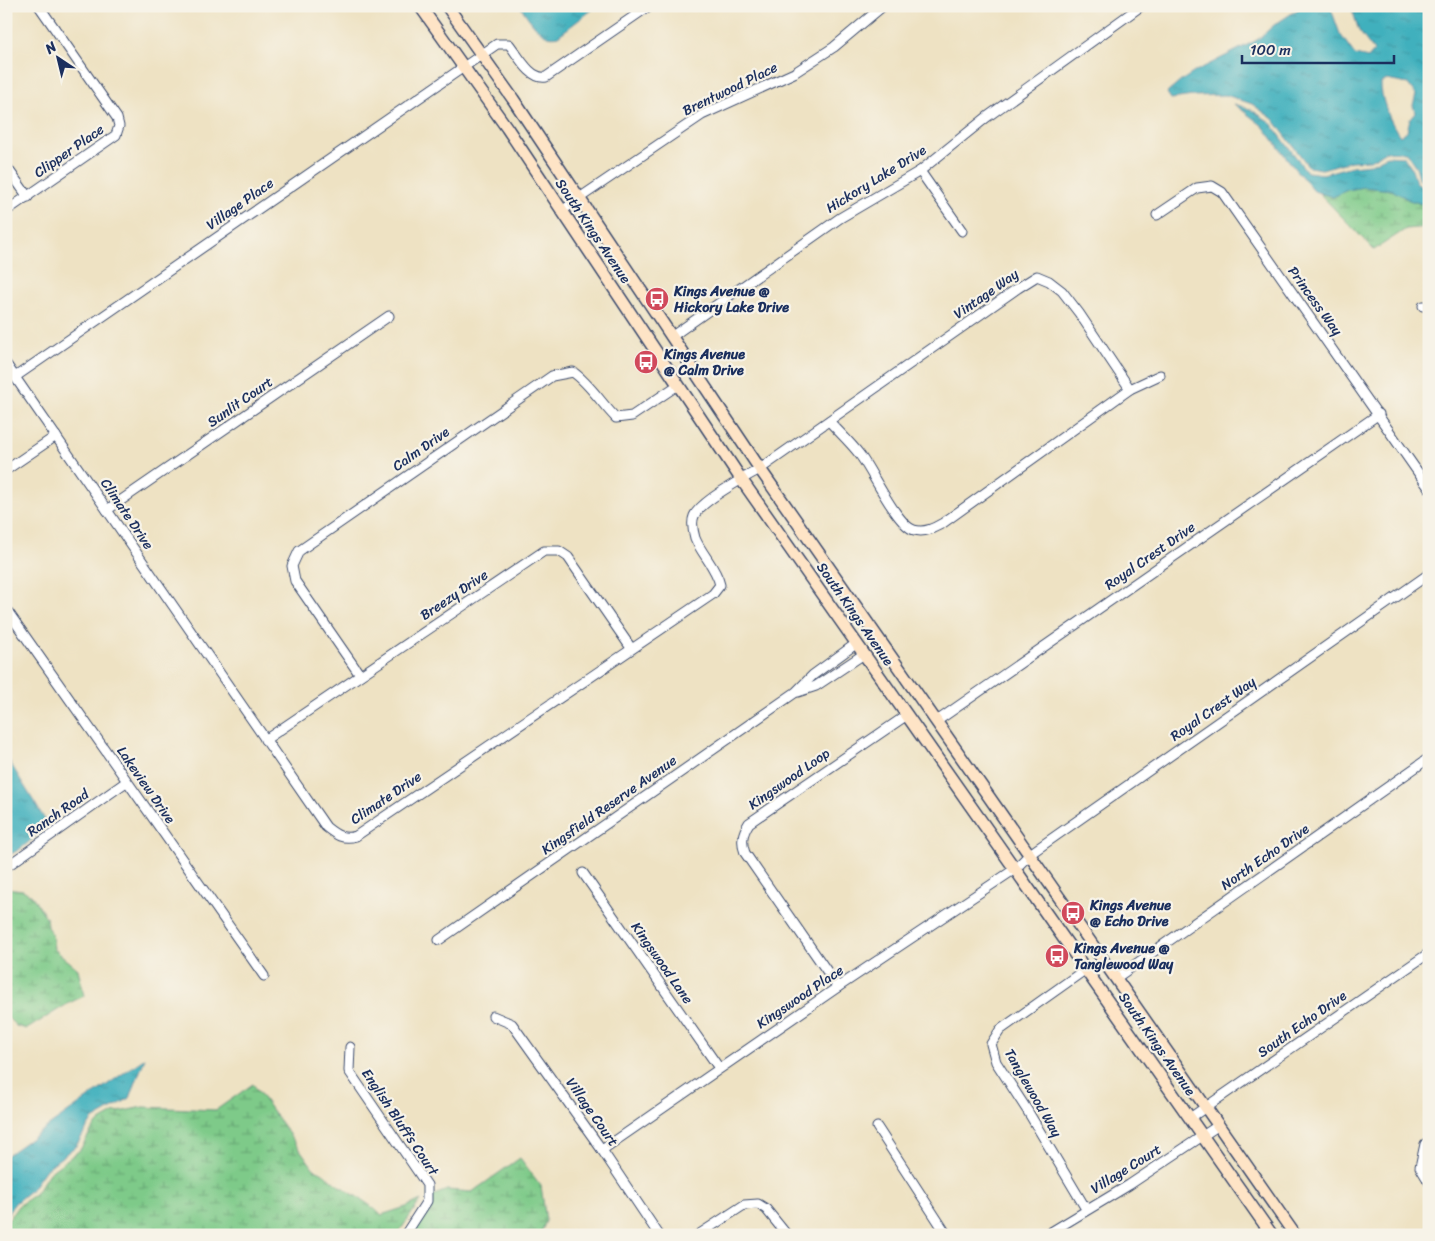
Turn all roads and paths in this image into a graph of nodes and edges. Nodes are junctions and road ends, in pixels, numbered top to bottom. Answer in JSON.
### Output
{"nodes":[{"id":1,"x":38,"y":6,"type":"edge"},
{"id":2,"x":420,"y":6,"type":"edge"},
{"id":3,"x":447,"y":6,"type":"edge"},
{"id":4,"x":649,"y":6,"type":"edge"},
{"id":5,"x":883,"y":6,"type":"edge"},
{"id":6,"x":1142,"y":6,"type":"edge"},
{"id":7,"x":482,"y":54,"type":"junction"},
{"id":8,"x":464,"y":66,"type":"junction"},
{"id":9,"x":6,"y":166,"type":"edge"},
{"id":10,"x":920,"y":171,"type":"junction"},
{"id":11,"x":28,"y":197,"type":"junction"},
{"id":12,"x":578,"y":199,"type":"junction"},
{"id":13,"x":6,"y":211,"type":"edge"},
{"id":14,"x":562,"y":212,"type":"junction"},
{"id":15,"x":1157,"y":215,"type":"dead end"},
{"id":16,"x":962,"y":231,"type":"dead end"},
{"id":17,"x":389,"y":316,"type":"dead end"},
{"id":18,"x":671,"y":337,"type":"junction"},
{"id":19,"x":6,"y":364,"type":"edge"},
{"id":20,"x":1160,"y":375,"type":"dead end"},
{"id":21,"x":15,"y":377,"type":"junction"},
{"id":22,"x":678,"y":385,"type":"junction"},
{"id":23,"x":1130,"y":389,"type":"junction"},
{"id":24,"x":1378,"y":414,"type":"junction"},
{"id":25,"x":829,"y":421,"type":"junction"},
{"id":26,"x":56,"y":436,"type":"junction"},
{"id":27,"x":760,"y":469,"type":"junction"},
{"id":28,"x":6,"y":470,"type":"edge"},
{"id":29,"x":741,"y":479,"type":"junction"},
{"id":30,"x":1429,"y":488,"type":"edge"},
{"id":31,"x":107,"y":510,"type":"junction"},
{"id":32,"x":1429,"y":574,"type":"edge"},
{"id":33,"x":6,"y":609,"type":"edge"},
{"id":34,"x":856,"y":644,"type":"junction"},
{"id":35,"x":631,"y":648,"type":"junction"},
{"id":36,"x":864,"y":654,"type":"junction"},
{"id":37,"x":360,"y":675,"type":"junction"},
{"id":38,"x":796,"y":692,"type":"junction"},
{"id":39,"x":907,"y":715,"type":"junction"},
{"id":40,"x":937,"y":721,"type":"junction"},
{"id":41,"x":265,"y":740,"type":"junction"},
{"id":42,"x":1429,"y":758,"type":"edge"},
{"id":43,"x":126,"y":782,"type":"junction"},
{"id":44,"x":1030,"y":854,"type":"junction"},
{"id":45,"x":6,"y":867,"type":"edge"},
{"id":46,"x":1015,"y":869,"type":"junction"},
{"id":47,"x":583,"y":874,"type":"dead end"},
{"id":48,"x":439,"y":940,"type":"dead end"},
{"id":49,"x":1429,"y":953,"type":"edge"},
{"id":50,"x":1086,"y":969,"type":"junction"},
{"id":51,"x":264,"y":976,"type":"dead end"},
{"id":52,"x":1116,"y":978,"type":"junction"},
{"id":53,"x":838,"y":987,"type":"junction"},
{"id":54,"x":493,"y":1016,"type":"dead end"},
{"id":55,"x":350,"y":1047,"type":"dead end"},
{"id":56,"x":719,"y":1068,"type":"junction"},
{"id":57,"x":1206,"y":1107,"type":"junction"},
{"id":58,"x":1190,"y":1118,"type":"junction"},
{"id":59,"x":1219,"y":1125,"type":"junction"},
{"id":60,"x":877,"y":1127,"type":"dead end"},
{"id":61,"x":1203,"y":1136,"type":"junction"},
{"id":62,"x":1429,"y":1142,"type":"edge"},
{"id":63,"x":602,"y":1150,"type":"junction"},
{"id":64,"x":1429,"y":1182,"type":"edge"},
{"id":65,"x":1086,"y":1209,"type":"junction"},
{"id":66,"x":404,"y":1235,"type":"edge"},
{"id":67,"x":659,"y":1235,"type":"edge"},
{"id":68,"x":698,"y":1235,"type":"edge"},
{"id":69,"x":787,"y":1235,"type":"edge"},
{"id":70,"x":947,"y":1235,"type":"edge"},
{"id":71,"x":1046,"y":1235,"type":"edge"},
{"id":72,"x":1272,"y":1235,"type":"edge"},
{"id":73,"x":1295,"y":1235,"type":"edge"}],
"edges":[{"from":1,"to":11,"type":"street","name":"Clipper Place"},
{"from":2,"to":8,"type":"main road","name":"South Kings Avenue"},
{"from":3,"to":7,"type":"main road","name":"South Kings Avenue"},
{"from":4,"to":7,"type":"street","name":"Village Place"},
{"from":5,"to":12,"type":"street","name":"Brentwood Place"},
{"from":6,"to":10,"type":"street","name":"Hickory Lake Drive"},
{"from":7,"to":8,"type":"street","name":"Village Place"},
{"from":7,"to":12,"type":"main road","name":"South Kings Avenue"},
{"from":8,"to":14,"type":"main road","name":"South Kings Avenue"},
{"from":8,"to":21,"type":"street","name":"Village Place"},
{"from":9,"to":11,"type":"street"},
{"from":10,"to":16,"type":"street"},
{"from":10,"to":18,"type":"street","name":"Hickory Lake Drive"},
{"from":11,"to":13,"type":"street","name":"Clipper Place"},
{"from":12,"to":14,"type":"street","name":"Brentwood Place"},
{"from":12,"to":18,"type":"main road","name":"South Kings Avenue"},
{"from":14,"to":22,"type":"main road","name":"South Kings Avenue"},
{"from":15,"to":24,"type":"street","name":"Princess Way"},
{"from":17,"to":31,"type":"street","name":"Sunlit Court"},
{"from":18,"to":27,"type":"main road","name":"South Kings Avenue"},
{"from":19,"to":21,"type":"street"},
{"from":20,"to":23,"type":"street"},
{"from":21,"to":26,"type":"street"},
{"from":22,"to":29,"type":"main road","name":"South Kings Avenue"},
{"from":22,"to":37,"type":"street","name":"Calm Drive"},
{"from":23,"to":25,"type":"street"},
{"from":23,"to":25,"type":"street","name":"Vintage Way"},
{"from":24,"to":30,"type":"street","name":"Princess Way"},
{"from":24,"to":40,"type":"street","name":"Royal Crest Drive"},
{"from":25,"to":27,"type":"street","name":"Vintage Way"},
{"from":26,"to":28,"type":"street"},
{"from":26,"to":31,"type":"street","name":"Climate Drive"},
{"from":27,"to":29,"type":"street","name":"Climate Drive"},
{"from":27,"to":40,"type":"main road","name":"South Kings Avenue"},
{"from":29,"to":34,"type":"main road","name":"South Kings Avenue"},
{"from":29,"to":35,"type":"street","name":"Climate Drive"},
{"from":31,"to":41,"type":"street","name":"Climate Drive"},
{"from":32,"to":44,"type":"street","name":"Royal Crest Way"},
{"from":33,"to":43,"type":"street","name":"Lakeview Drive"},
{"from":34,"to":36,"type":"main road","name":"South Kings Avenue"},
{"from":34,"to":38,"type":"street","name":"Kingsfield Reserve Avenue"},
{"from":35,"to":37,"type":"street","name":"Breezy Drive"},
{"from":35,"to":41,"type":"street","name":"Climate Drive"},
{"from":36,"to":38,"type":"street","name":"Kingsfield Reserve Avenue"},
{"from":36,"to":39,"type":"main road","name":"South Kings Avenue"},
{"from":37,"to":41,"type":"street","name":"Breezy Drive"},
{"from":38,"to":48,"type":"street","name":"Kingsfield Reserve Avenue"},
{"from":39,"to":46,"type":"main road","name":"South Kings Avenue"},
{"from":39,"to":53,"type":"street","name":"Kingswood Loop"},
{"from":40,"to":44,"type":"main road","name":"South Kings Avenue"},
{"from":42,"to":52,"type":"street","name":"North Echo Drive"},
{"from":43,"to":45,"type":"street","name":"Ranch Road"},
{"from":43,"to":51,"type":"street","name":"Lakeview Drive"},
{"from":44,"to":46,"type":"street","name":"Royal Crest Way"},
{"from":44,"to":52,"type":"main road","name":"South Kings Avenue"},
{"from":46,"to":50,"type":"main road","name":"South Kings Avenue"},
{"from":46,"to":53,"type":"street","name":"Kingswood Place"},
{"from":47,"to":56,"type":"street","name":"Kingswood Lane"},
{"from":49,"to":57,"type":"street","name":"South Echo Drive"},
{"from":50,"to":58,"type":"main road","name":"South Kings Avenue"},
{"from":50,"to":65,"type":"street","name":"Tanglewood Way"},
{"from":52,"to":57,"type":"main road","name":"South Kings Avenue"},
{"from":53,"to":56,"type":"street","name":"Kingswood Place"},
{"from":54,"to":63,"type":"street","name":"Village Court"},
{"from":55,"to":66,"type":"street","name":"English Bluffs Court"},
{"from":56,"to":63,"type":"street","name":"Kingswood Place"},
{"from":57,"to":58,"type":"street","name":"South Echo Drive"},
{"from":57,"to":59,"type":"main road","name":"South Kings Avenue"},
{"from":58,"to":61,"type":"main road","name":"South Kings Avenue"},
{"from":59,"to":61,"type":"street","name":"Village Court"},
{"from":59,"to":73,"type":"main road","name":"South Kings Avenue"},
{"from":60,"to":70,"type":"street"},
{"from":61,"to":65,"type":"street","name":"Village Court"},
{"from":61,"to":72,"type":"main road","name":"South Kings Avenue"},
{"from":62,"to":64,"type":"street"},
{"from":63,"to":67,"type":"street","name":"Village Court"},
{"from":65,"to":71,"type":"street","name":"Village Court"},
{"from":68,"to":69,"type":"street"}]}
